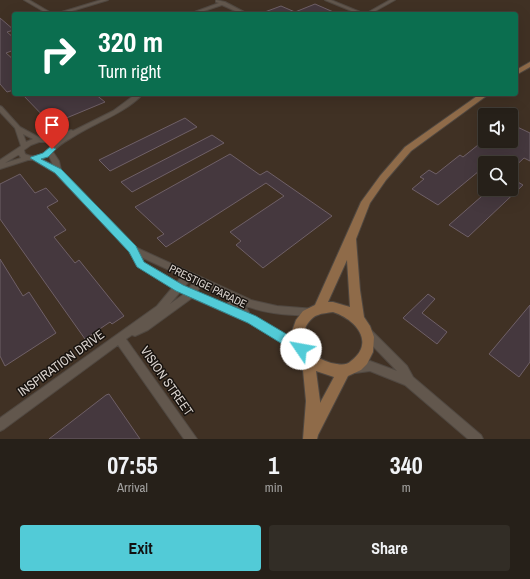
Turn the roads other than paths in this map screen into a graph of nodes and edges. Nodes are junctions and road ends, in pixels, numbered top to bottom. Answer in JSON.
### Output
{"nodes":[{"id":1,"x":26,"y":0,"type":"edge"},
{"id":2,"x":106,"y":0,"type":"edge"},
{"id":3,"x":216,"y":0,"type":"edge"},
{"id":4,"x":327,"y":0,"type":"edge"},
{"id":5,"x":393,"y":0,"type":"edge"},
{"id":6,"x":223,"y":3,"type":"junction"},
{"id":7,"x":47,"y":12,"type":"edge"},
{"id":8,"x":65,"y":12,"type":"edge"},
{"id":9,"x":197,"y":12,"type":"edge"},
{"id":10,"x":242,"y":12,"type":"edge"},
{"id":11,"x":358,"y":12,"type":"edge"},
{"id":12,"x":370,"y":12,"type":"edge"},
{"id":13,"x":530,"y":64,"type":"edge"},
{"id":14,"x":518,"y":72,"type":"edge"},
{"id":15,"x":137,"y":96,"type":"edge"},
{"id":16,"x":482,"y":96,"type":"edge"},
{"id":17,"x":0,"y":108,"type":"edge"},
{"id":18,"x":18,"y":128,"type":"junction"},
{"id":19,"x":81,"y":129,"type":"junction"},
{"id":20,"x":39,"y":140,"type":"junction"},
{"id":21,"x":47,"y":140,"type":"junction"},
{"id":22,"x":23,"y":148,"type":"junction"},
{"id":23,"x":52,"y":149,"type":"junction"},
{"id":24,"x":31,"y":158,"type":"junction"},
{"id":25,"x":0,"y":163,"type":"edge"},
{"id":26,"x":0,"y":167,"type":"edge"},
{"id":27,"x":58,"y":171,"type":"junction"},
{"id":28,"x":351,"y":238,"type":"junction"},
{"id":29,"x":132,"y":249,"type":"junction"},
{"id":30,"x":188,"y":276,"type":"junction"},
{"id":31,"x":199,"y":282,"type":"junction"},
{"id":32,"x":180,"y":288,"type":"junction"},
{"id":33,"x":190,"y":293,"type":"junction"},
{"id":34,"x":231,"y":296,"type":"junction"},
{"id":35,"x":317,"y":310,"type":"junction"},
{"id":36,"x":358,"y":319,"type":"junction"},
{"id":37,"x":258,"y":324,"type":"junction"},
{"id":38,"x":367,"y":333,"type":"junction"},
{"id":39,"x":120,"y":339,"type":"junction"},
{"id":40,"x":304,"y":354,"type":"junction"},
{"id":41,"x":348,"y":369,"type":"junction"},
{"id":42,"x":409,"y":381,"type":"junction"},
{"id":43,"x":0,"y":425,"type":"edge"},
{"id":44,"x":311,"y":436,"type":"edge"},
{"id":45,"x":191,"y":439,"type":"edge"},
{"id":46,"x":477,"y":439,"type":"edge"}],
"edges":[{"from":1,"to":7,"type":"street"},
{"from":2,"to":8,"type":"street"},
{"from":3,"to":6,"type":"street"},
{"from":4,"to":11,"type":"street"},
{"from":5,"to":12,"type":"street"},
{"from":6,"to":9,"type":"street"},
{"from":6,"to":10,"type":"street"},
{"from":13,"to":14,"type":"main road"},
{"from":15,"to":19,"type":"street"},
{"from":16,"to":28,"type":"main road"},
{"from":17,"to":18,"type":"street"},
{"from":18,"to":20,"type":"street"},
{"from":18,"to":22,"type":"street"},
{"from":19,"to":21,"type":"street"},
{"from":19,"to":23,"type":"street"},
{"from":20,"to":21,"type":"street"},
{"from":20,"to":22,"type":"street"},
{"from":21,"to":23,"type":"street"},
{"from":22,"to":24,"type":"street"},
{"from":22,"to":25,"type":"street"},
{"from":23,"to":24,"type":"street"},
{"from":23,"to":27,"type":"street","name":"PRESTIGE PARADE"},
{"from":24,"to":26,"type":"street"},
{"from":24,"to":27,"type":"street","name":"PRESTIGE PARADE"},
{"from":27,"to":29,"type":"street","name":"PRESTIGE PARADE"},
{"from":28,"to":35,"type":"main road"},
{"from":28,"to":36,"type":"main road"},
{"from":29,"to":30,"type":"street","name":"PRESTIGE PARADE"},
{"from":29,"to":32,"type":"street","name":"PRESTIGE PARADE"},
{"from":30,"to":31,"type":"street","name":"PRESTIGE PARADE"},
{"from":30,"to":32,"type":"street","name":"INSPIRATION DRIVE"},
{"from":31,"to":33,"type":"street","name":"INSPIRATION DRIVE"},
{"from":31,"to":34,"type":"street","name":"PRESTIGE PARADE"},
{"from":32,"to":33,"type":"street","name":"PRESTIGE PARADE"},
{"from":32,"to":39,"type":"street","name":"INSPIRATION DRIVE"},
{"from":33,"to":37,"type":"street","name":"PRESTIGE PARADE"},
{"from":33,"to":39,"type":"street","name":"INSPIRATION DRIVE"},
{"from":34,"to":35,"type":"street","name":"PRESTIGE PARADE"},
{"from":34,"to":37,"type":"street"},
{"from":35,"to":36,"type":"main road"},
{"from":35,"to":40,"type":"main road"},
{"from":36,"to":38,"type":"main road"},
{"from":37,"to":40,"type":"street","name":"PRESTIGE PARADE"},
{"from":38,"to":41,"type":"main road"},
{"from":38,"to":42,"type":"street"},
{"from":39,"to":43,"type":"street","name":"INSPIRATION DRIVE"},
{"from":39,"to":45,"type":"street","name":"VISION STREET"},
{"from":40,"to":41,"type":"main road"},
{"from":40,"to":44,"type":"main road"},
{"from":41,"to":42,"type":"street"},
{"from":41,"to":44,"type":"main road"},
{"from":42,"to":46,"type":"street"}]}
